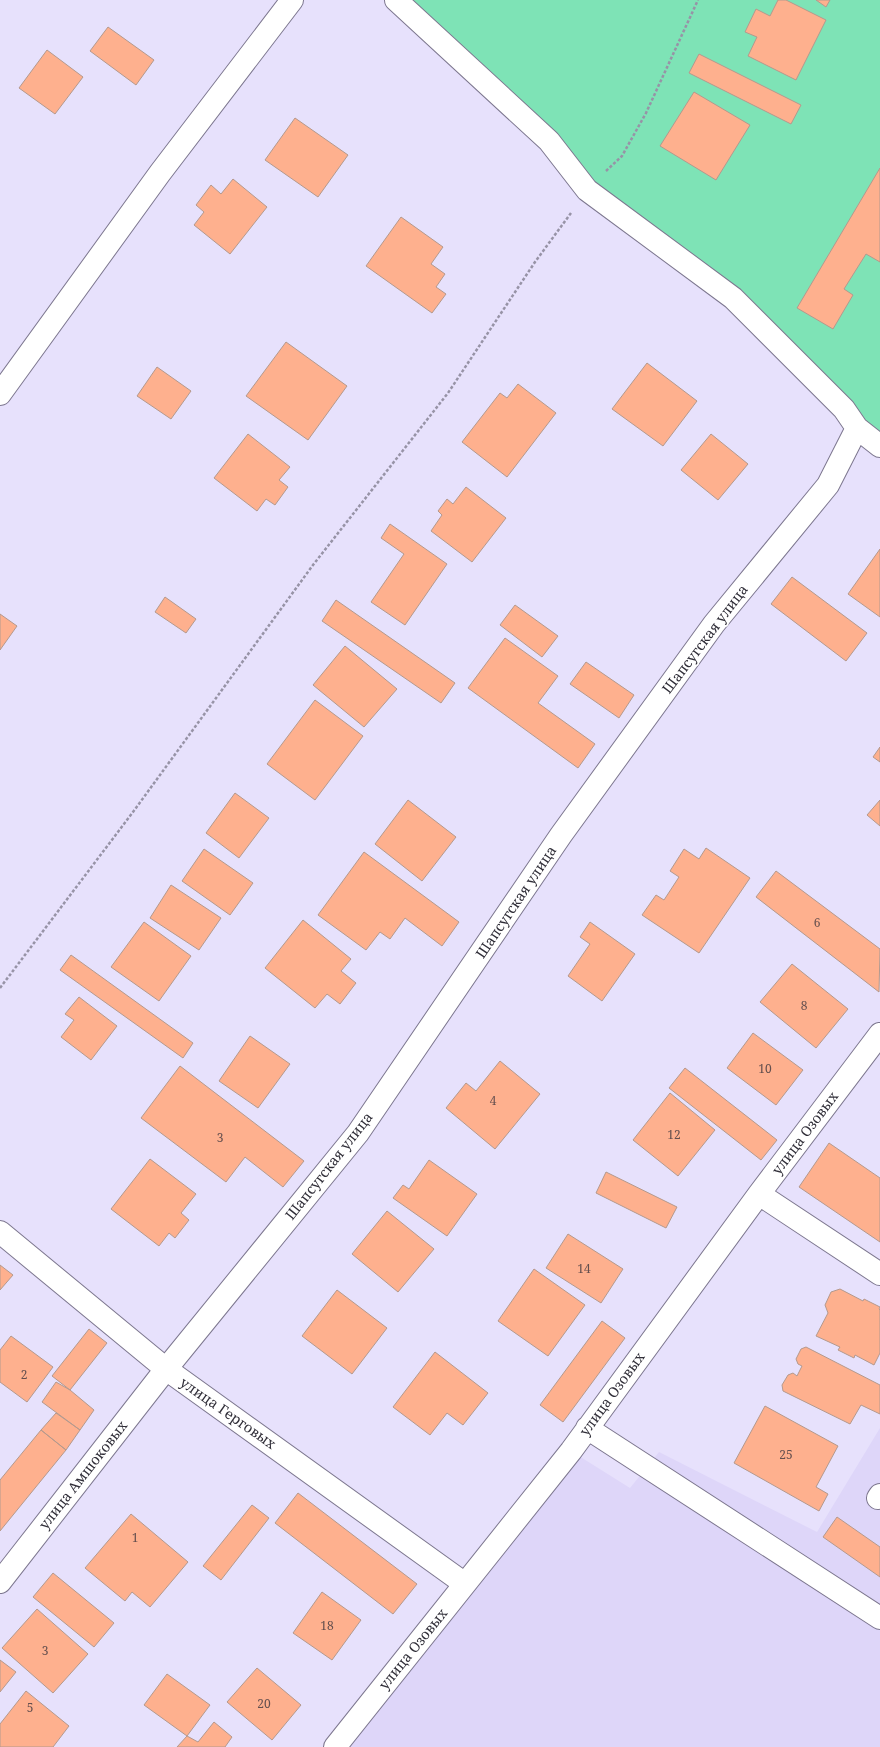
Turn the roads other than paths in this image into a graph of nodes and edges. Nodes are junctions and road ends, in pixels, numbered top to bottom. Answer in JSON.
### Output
{"nodes":[{"id":1,"x":292,"y":0,"type":"edge"},
{"id":2,"x":396,"y":0,"type":"edge"},
{"id":3,"x":0,"y":394,"type":"edge"},
{"id":4,"x":857,"y":428,"type":"junction"},
{"id":5,"x":880,"y":446,"type":"edge"},
{"id":6,"x":880,"y":1034,"type":"edge"},
{"id":7,"x":759,"y":1194,"type":"junction"},
{"id":8,"x":0,"y":1232,"type":"edge"},
{"id":9,"x":880,"y":1274,"type":"edge"},
{"id":10,"x":166,"y":1368,"type":"junction"},
{"id":11,"x":587,"y":1428,"type":"junction"},
{"id":12,"x":0,"y":1582,"type":"edge"},
{"id":13,"x":465,"y":1584,"type":"junction"},
{"id":14,"x":880,"y":1618,"type":"edge"},
{"id":15,"x":335,"y":1747,"type":"edge"}],
"edges":[{"from":1,"to":3,"type":"street"},
{"from":2,"to":4,"type":"street"},
{"from":4,"to":5,"type":"street"},
{"from":4,"to":10,"type":"street","name":"Шапсугская улица"},
{"from":6,"to":7,"type":"street","name":"улица Озовых"},
{"from":7,"to":9,"type":"street"},
{"from":7,"to":11,"type":"street","name":"улица Озовых"},
{"from":8,"to":10,"type":"street","name":"улица Герговых"},
{"from":10,"to":12,"type":"street","name":"улица Амшоковых"},
{"from":10,"to":13,"type":"street","name":"улица Герговых"},
{"from":11,"to":13,"type":"street","name":"улица Озовых"},
{"from":11,"to":14,"type":"street"},
{"from":13,"to":15,"type":"street","name":"улица Озовых"}]}
